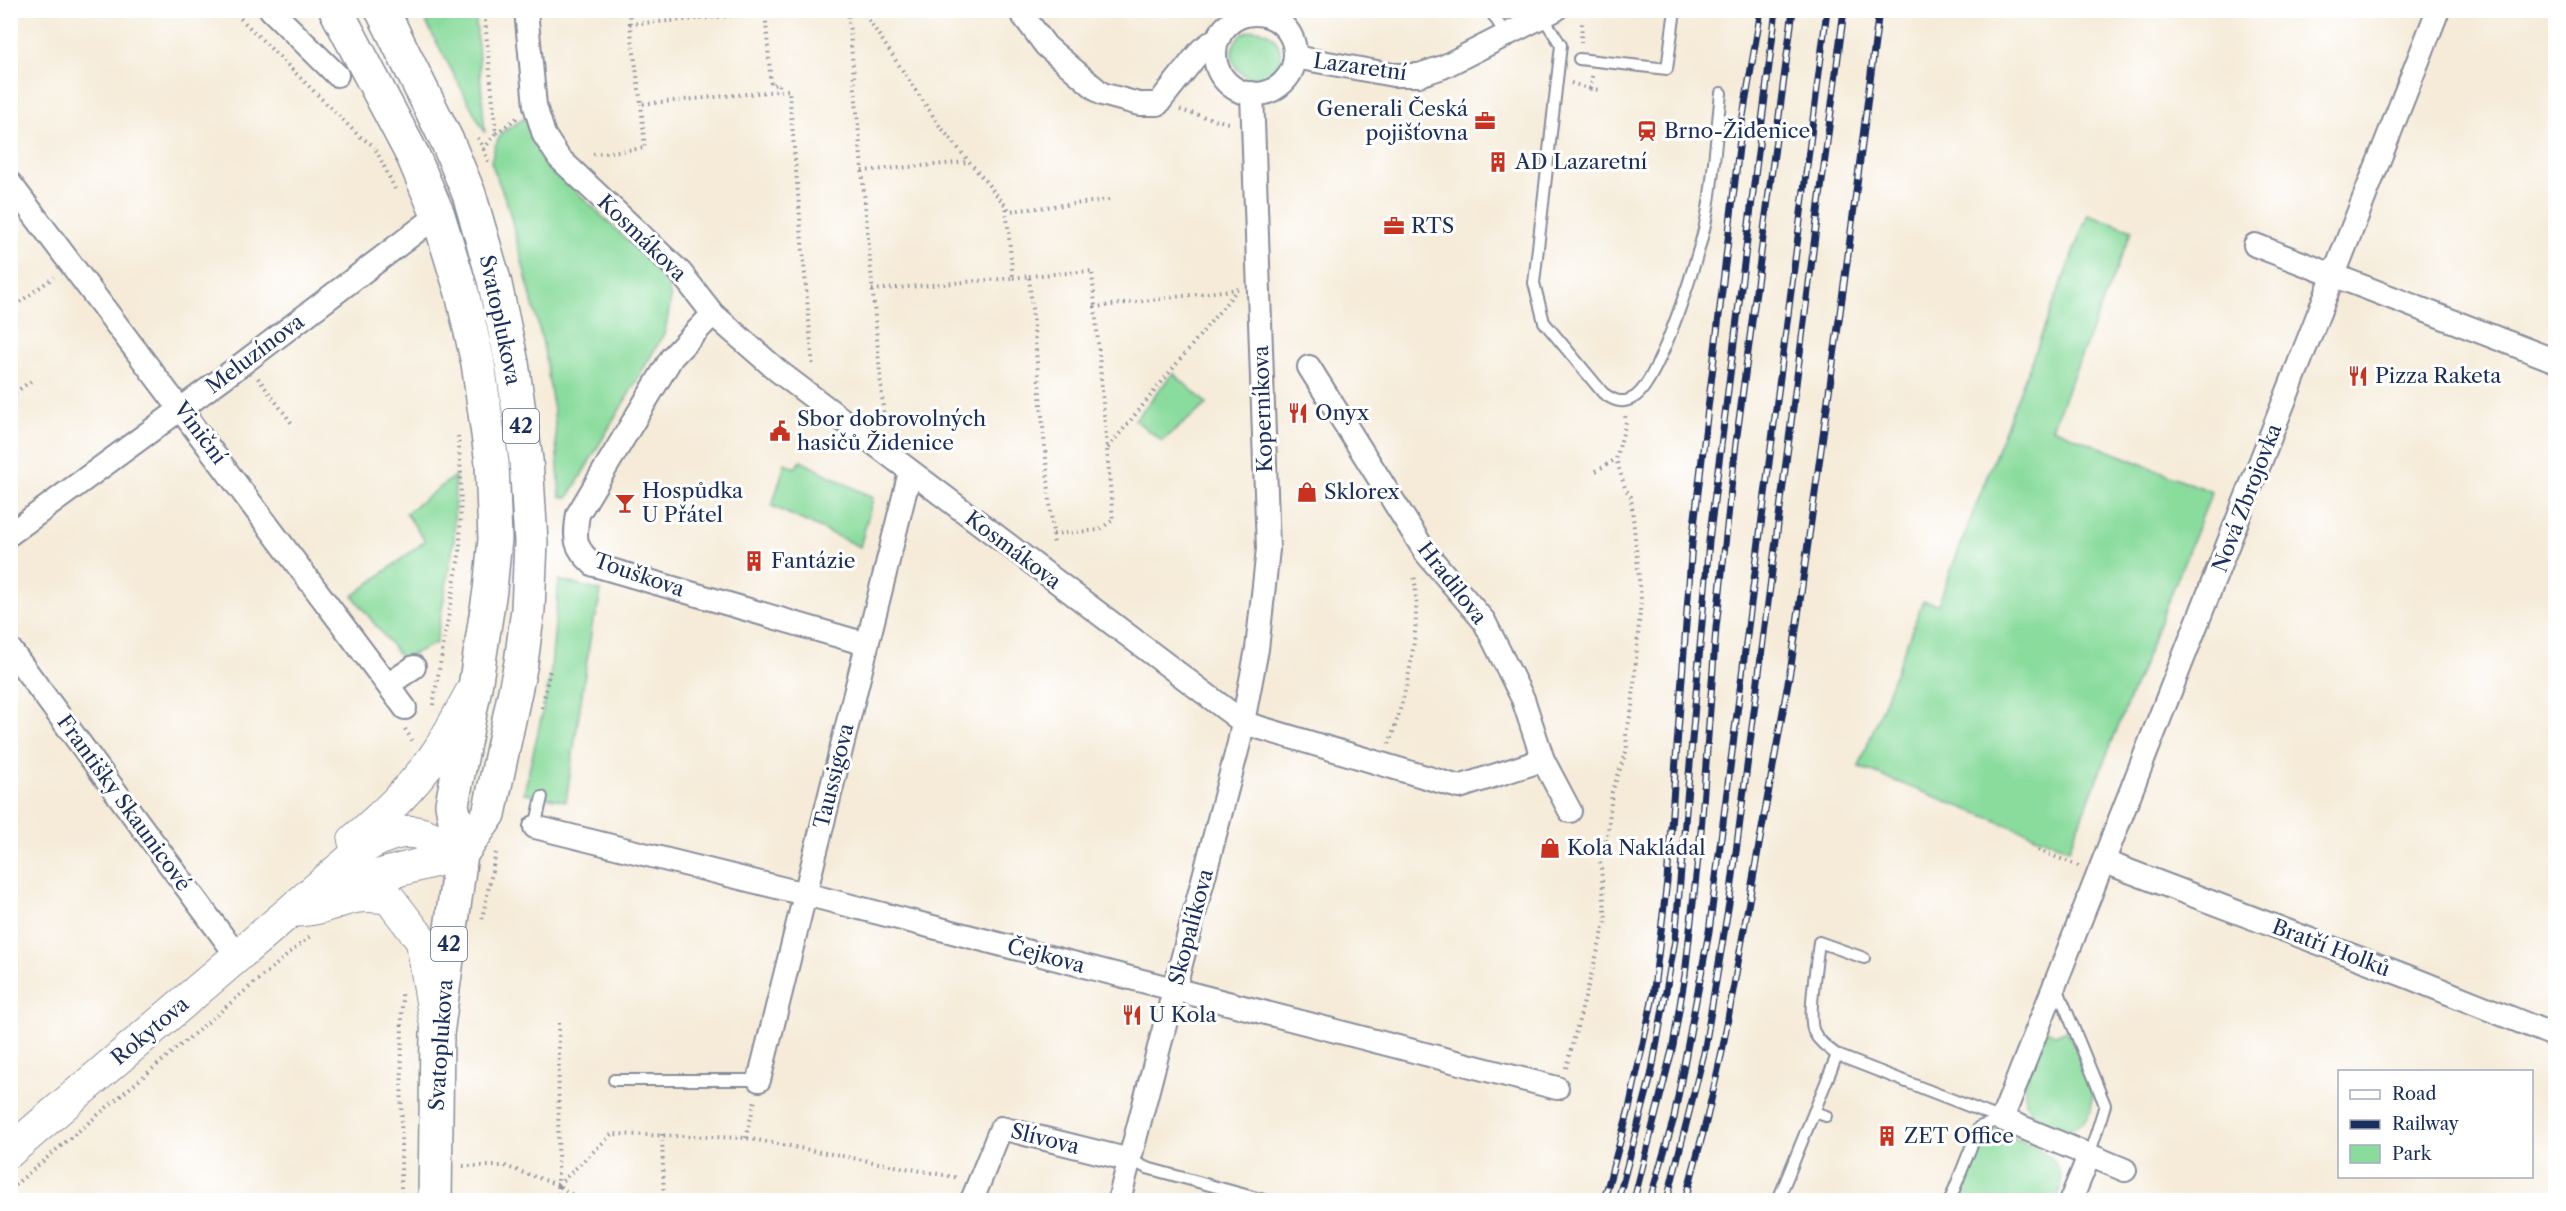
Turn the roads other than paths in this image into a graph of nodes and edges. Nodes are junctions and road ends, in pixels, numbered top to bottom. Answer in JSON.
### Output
{"nodes":[{"id":1,"x":271,"y":10,"type":"edge"},
{"id":2,"x":336,"y":10,"type":"edge"},
{"id":3,"x":382,"y":10,"type":"edge"},
{"id":4,"x":526,"y":10,"type":"edge"},
{"id":5,"x":1019,"y":10,"type":"edge"},
{"id":6,"x":1490,"y":10,"type":"edge"},
{"id":7,"x":1675,"y":10,"type":"edge"},
{"id":8,"x":2438,"y":10,"type":"edge"},
{"id":9,"x":1251,"y":12,"type":"edge"},
{"id":10,"x":1549,"y":14,"type":"edge"},
{"id":11,"x":1506,"y":35,"type":"junction"},
{"id":12,"x":1219,"y":37,"type":"junction"},
{"id":13,"x":1295,"y":57,"type":"junction"},
{"id":14,"x":1580,"y":59,"type":"road end"},
{"id":15,"x":1183,"y":72,"type":"junction"},
{"id":16,"x":338,"y":75,"type":"dead end"},
{"id":17,"x":1221,"y":76,"type":"junction"},
{"id":18,"x":1252,"y":93,"type":"junction"},
{"id":19,"x":1721,"y":93,"type":"dead end"},
{"id":20,"x":10,"y":183,"type":"edge"},
{"id":21,"x":438,"y":215,"type":"junction"},
{"id":22,"x":2255,"y":245,"type":"dead end"},
{"id":23,"x":2334,"y":275,"type":"junction"},
{"id":24,"x":713,"y":314,"type":"junction"},
{"id":25,"x":2556,"y":361,"type":"edge"},
{"id":26,"x":1309,"y":367,"type":"dead end"},
{"id":27,"x":182,"y":409,"type":"junction"},
{"id":28,"x":910,"y":472,"type":"junction"},
{"id":29,"x":10,"y":534,"type":"edge"},
{"id":30,"x":866,"y":644,"type":"junction"},
{"id":31,"x":10,"y":649,"type":"edge"},
{"id":32,"x":414,"y":667,"type":"dead end"},
{"id":33,"x":388,"y":685,"type":"junction"},
{"id":34,"x":475,"y":687,"type":"junction"},
{"id":35,"x":405,"y":708,"type":"road end"},
{"id":36,"x":1244,"y":723,"type":"junction"},
{"id":37,"x":1543,"y":760,"type":"junction"},
{"id":38,"x":542,"y":797,"type":"dead end"},
{"id":39,"x":1570,"y":811,"type":"dead end"},
{"id":40,"x":535,"y":826,"type":"joint"},
{"id":41,"x":461,"y":854,"type":"junction"},
{"id":42,"x":2095,"y":865,"type":"junction"},
{"id":43,"x":805,"y":894,"type":"junction"},
{"id":44,"x":290,"y":911,"type":"junction"},
{"id":45,"x":238,"y":957,"type":"junction"},
{"id":46,"x":1864,"y":958,"type":"dead end"},
{"id":47,"x":2056,"y":985,"type":"junction"},
{"id":48,"x":1175,"y":990,"type":"junction"},
{"id":49,"x":437,"y":1034,"type":"junction"},
{"id":50,"x":2556,"y":1036,"type":"edge"},
{"id":51,"x":1837,"y":1056,"type":"junction"},
{"id":52,"x":614,"y":1080,"type":"dead end"},
{"id":53,"x":759,"y":1080,"type":"joint"},
{"id":54,"x":1557,"y":1088,"type":"road end"},
{"id":55,"x":1814,"y":1112,"type":"junction"},
{"id":56,"x":1826,"y":1116,"type":"dead end"},
{"id":57,"x":2002,"y":1119,"type":"junction"},
{"id":58,"x":13,"y":1143,"type":"edge"},
{"id":59,"x":2089,"y":1156,"type":"junction"},
{"id":60,"x":1130,"y":1160,"type":"junction"},
{"id":61,"x":2125,"y":1170,"type":"dead end"},
{"id":62,"x":971,"y":1190,"type":"edge"},
{"id":63,"x":435,"y":1200,"type":"edge"},
{"id":64,"x":1119,"y":1200,"type":"edge"},
{"id":65,"x":1264,"y":1200,"type":"edge"},
{"id":66,"x":1778,"y":1200,"type":"edge"},
{"id":67,"x":1950,"y":1200,"type":"edge"},
{"id":68,"x":2071,"y":1200,"type":"edge"}],
"edges":[{"from":1,"to":16,"type":"street"},
{"from":2,"to":21,"type":"main road","name":"Svatoplukova","number":"42"},
{"from":3,"to":41,"type":"main road","name":"Svatoplukova","number":"42"},
{"from":4,"to":24,"type":"street","name":"Kosmákova"},
{"from":5,"to":15,"type":"street"},
{"from":6,"to":11,"type":"lane"},
{"from":7,"to":14,"type":"lane"},
{"from":8,"to":23,"type":"street","name":"Nová Zbrojovka"},
{"from":9,"to":12,"type":"street"},
{"from":9,"to":13,"type":"street"},
{"from":10,"to":11,"type":"street","name":"Lazaretní"},
{"from":10,"to":19,"type":"lane"},
{"from":11,"to":13,"type":"street","name":"Lazaretní"},
{"from":12,"to":15,"type":"street"},
{"from":12,"to":17,"type":"street"},
{"from":13,"to":18,"type":"street"},
{"from":15,"to":17,"type":"street"},
{"from":17,"to":18,"type":"street"},
{"from":18,"to":36,"type":"street","name":"Koperníkova"},
{"from":20,"to":27,"type":"street","name":"Viniční"},
{"from":21,"to":27,"type":"street","name":"Meluzínova"},
{"from":21,"to":34,"type":"main road","name":"Svatoplukova","number":"42"},
{"from":22,"to":23,"type":"street"},
{"from":23,"to":25,"type":"street"},
{"from":23,"to":42,"type":"street","name":"Nová Zbrojovka"},
{"from":24,"to":28,"type":"street","name":"Kosmákova"},
{"from":24,"to":30,"type":"street","name":"Touškova"},
{"from":26,"to":37,"type":"street","name":"Hradilova"},
{"from":27,"to":29,"type":"street","name":"Meluzínova"},
{"from":27,"to":33,"type":"street","name":"Viniční"},
{"from":28,"to":30,"type":"street","name":"Taussigova"},
{"from":28,"to":36,"type":"street","name":"Kosmákova"},
{"from":30,"to":43,"type":"street","name":"Taussigova"},
{"from":31,"to":45,"type":"street","name":"Františky Skaunicové"},
{"from":32,"to":33,"type":"street"},
{"from":33,"to":35,"type":"street","name":"Viniční"},
{"from":34,"to":41,"type":"main road","name":"Svatoplukova","number":"42"},
{"from":34,"to":44,"type":"main road"},
{"from":36,"to":37,"type":"street","name":"Kosmákova"},
{"from":36,"to":48,"type":"street","name":"Skopalíkova"},
{"from":37,"to":39,"type":"street","name":"Hradilova"},
{"from":38,"to":40,"type":"lane"},
{"from":40,"to":43,"type":"street","name":"Čejkova"},
{"from":41,"to":44,"type":"main road","name":"Rokytova"},
{"from":41,"to":49,"type":"main road","name":"Svatoplukova","number":"42"},
{"from":42,"to":47,"type":"street","name":"Nová Zbrojovka"},
{"from":42,"to":50,"type":"street","name":"Bratří Holků"},
{"from":43,"to":48,"type":"street","name":"Čejkova"},
{"from":43,"to":53,"type":"street","name":"Taussigova"},
{"from":44,"to":45,"type":"main road","name":"Rokytova"},
{"from":44,"to":49,"type":"main road"},
{"from":45,"to":58,"type":"main road","name":"Rokytova"},
{"from":46,"to":51,"type":"lane"},
{"from":47,"to":57,"type":"street","name":"Nová Zbrojovka"},
{"from":47,"to":59,"type":"lane"},
{"from":48,"to":54,"type":"street","name":"Čejkova"},
{"from":48,"to":60,"type":"street","name":"Skopalíkova"},
{"from":49,"to":63,"type":"main road","name":"Svatoplukova","number":"42"},
{"from":51,"to":55,"type":"lane"},
{"from":51,"to":57,"type":"lane"},
{"from":52,"to":53,"type":"lane"},
{"from":55,"to":56,"type":"lane"},
{"from":55,"to":66,"type":"lane"},
{"from":57,"to":59,"type":"street"},
{"from":57,"to":67,"type":"lane"},
{"from":59,"to":61,"type":"street"},
{"from":59,"to":68,"type":"street"},
{"from":60,"to":62,"type":"street","name":"Slívova"},
{"from":60,"to":64,"type":"street","name":"Skopalíkova"},
{"from":60,"to":65,"type":"lane"}]}
